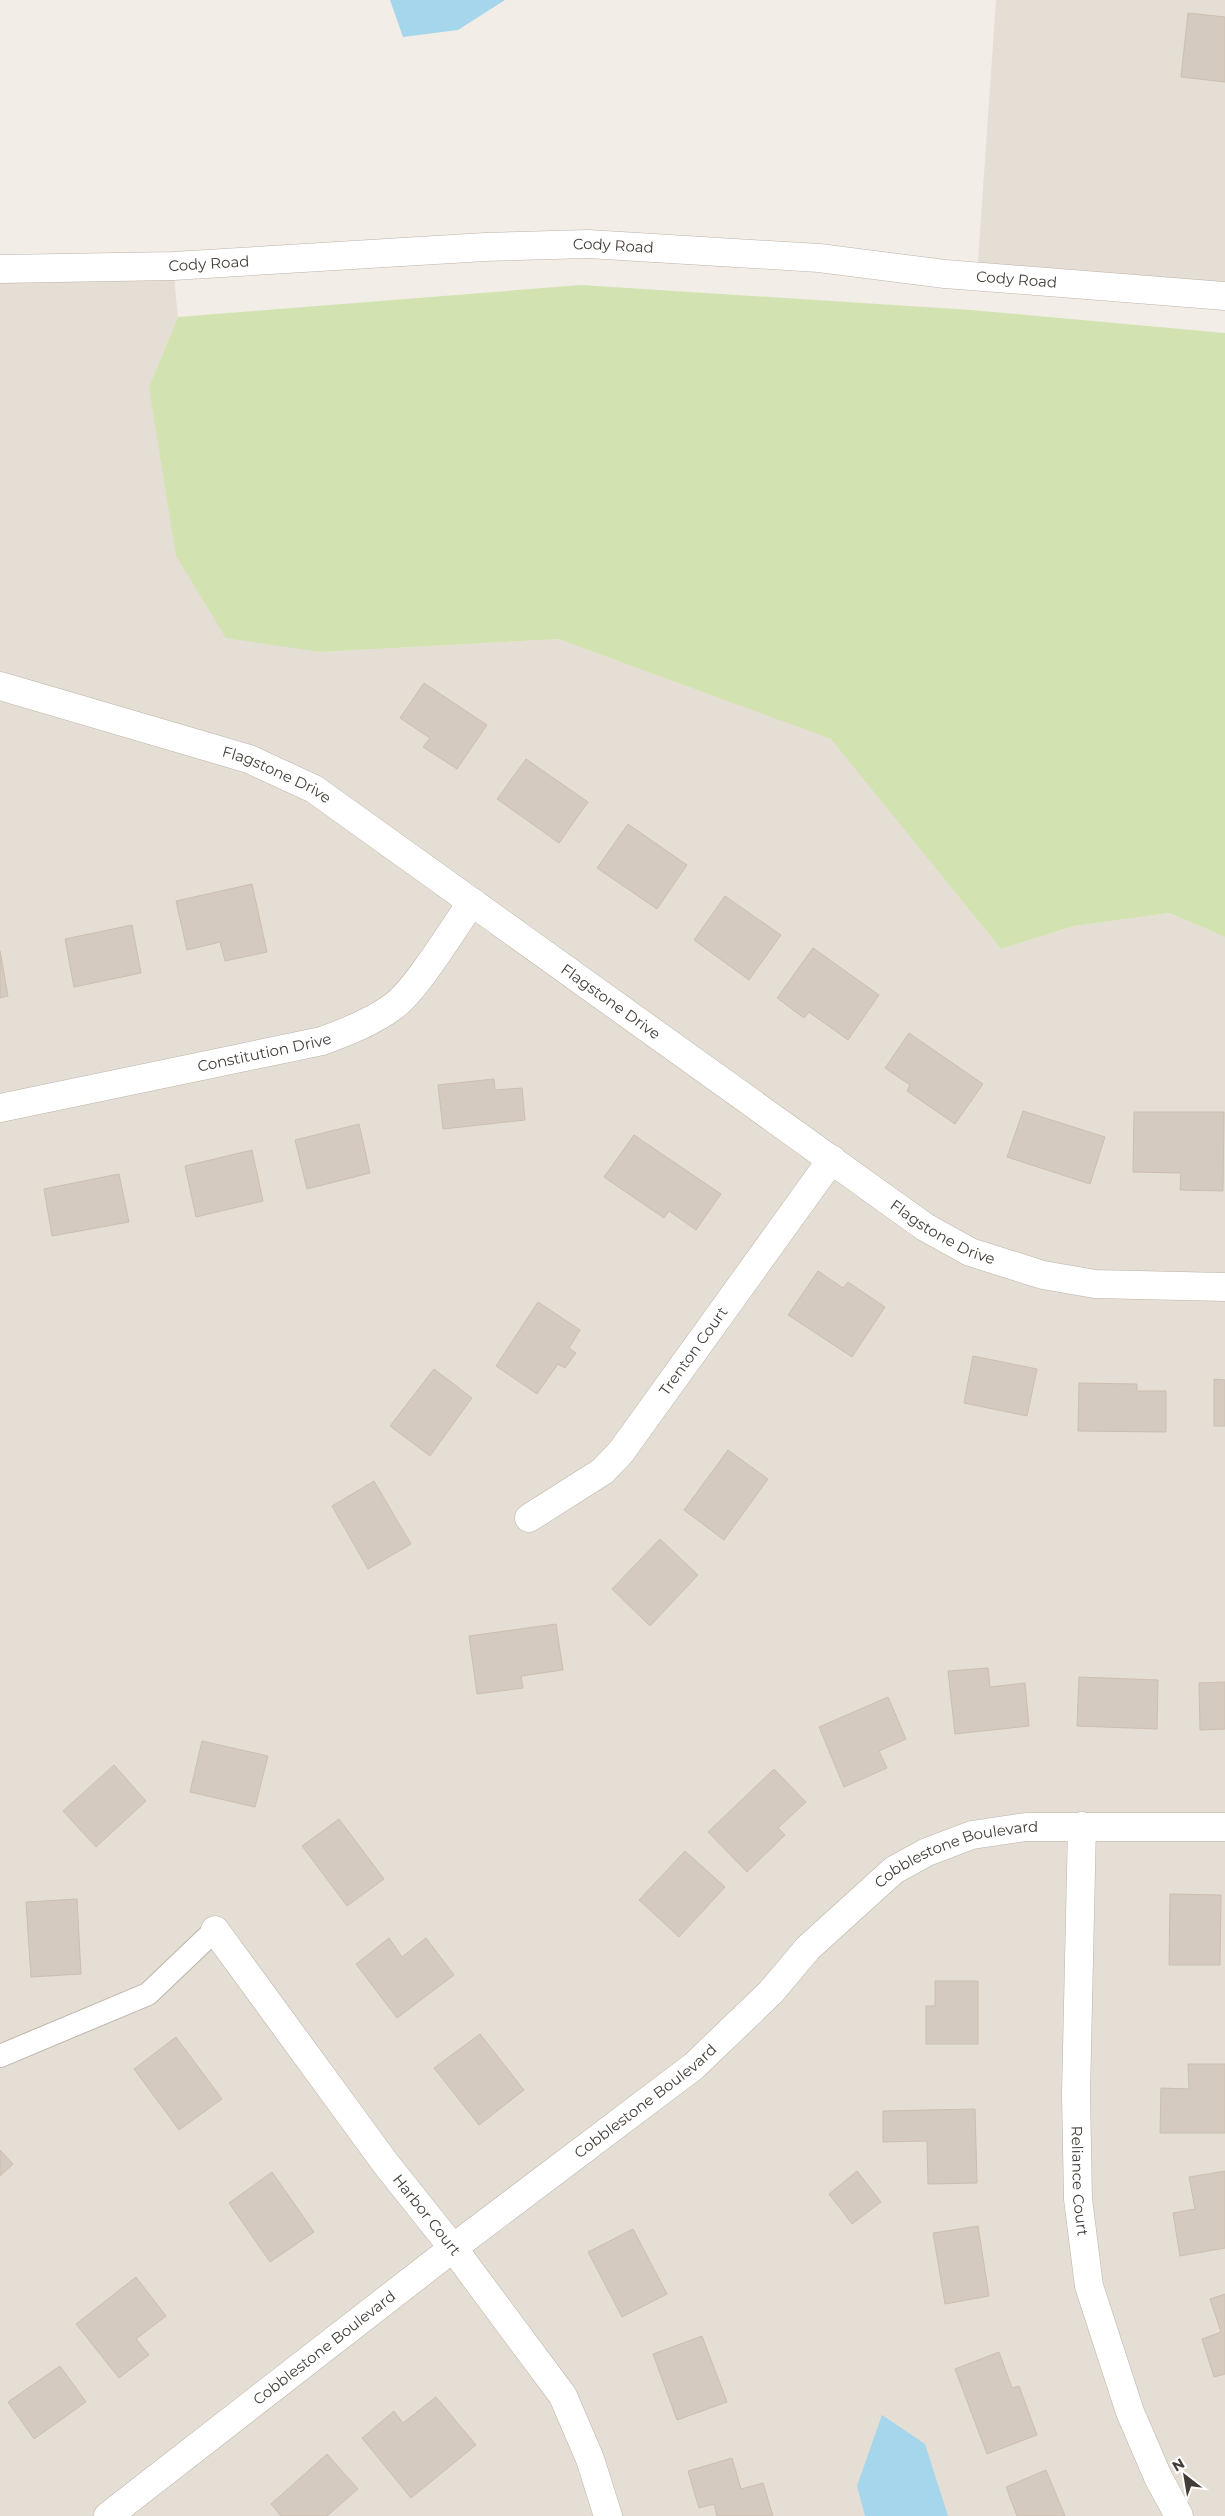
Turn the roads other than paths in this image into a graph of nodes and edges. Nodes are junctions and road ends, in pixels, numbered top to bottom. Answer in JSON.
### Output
{"nodes":[{"id":1,"x":0,"y":269,"type":"edge"},
{"id":2,"x":1225,"y":296,"type":"edge"},
{"id":3,"x":0,"y":686,"type":"edge"},
{"id":4,"x":472,"y":902,"type":"junction"},
{"id":5,"x":0,"y":1108,"type":"edge"},
{"id":6,"x":832,"y":1159,"type":"junction"},
{"id":7,"x":1225,"y":1287,"type":"edge"},
{"id":8,"x":529,"y":1518,"type":"dead end"},
{"id":9,"x":1082,"y":1826,"type":"junction"},
{"id":10,"x":1225,"y":1826,"type":"edge"},
{"id":11,"x":215,"y":1930,"type":"joint"},
{"id":12,"x":0,"y":2056,"type":"edge"},
{"id":13,"x":452,"y":2248,"type":"junction"},
{"id":14,"x":108,"y":2516,"type":"edge"},
{"id":15,"x":608,"y":2516,"type":"edge"},
{"id":16,"x":1179,"y":2516,"type":"edge"}],
"edges":[{"from":1,"to":2,"type":"street","name":"Cody Road"},
{"from":3,"to":4,"type":"street","name":"Flagstone Drive"},
{"from":4,"to":5,"type":"street","name":"Constitution Drive"},
{"from":4,"to":6,"type":"street","name":"Flagstone Drive"},
{"from":6,"to":7,"type":"street","name":"Flagstone Drive"},
{"from":6,"to":8,"type":"street","name":"Trenton Court"},
{"from":9,"to":10,"type":"street","name":"Cobblestone Boulevard"},
{"from":9,"to":13,"type":"street","name":"Cobblestone Boulevard"},
{"from":9,"to":16,"type":"street","name":"Reliance Court"},
{"from":11,"to":12,"type":"lane"},
{"from":11,"to":13,"type":"street","name":"Harbor Court"},
{"from":13,"to":14,"type":"street","name":"Cobblestone Boulevard"},
{"from":13,"to":15,"type":"street","name":"Harbor Court"}]}
